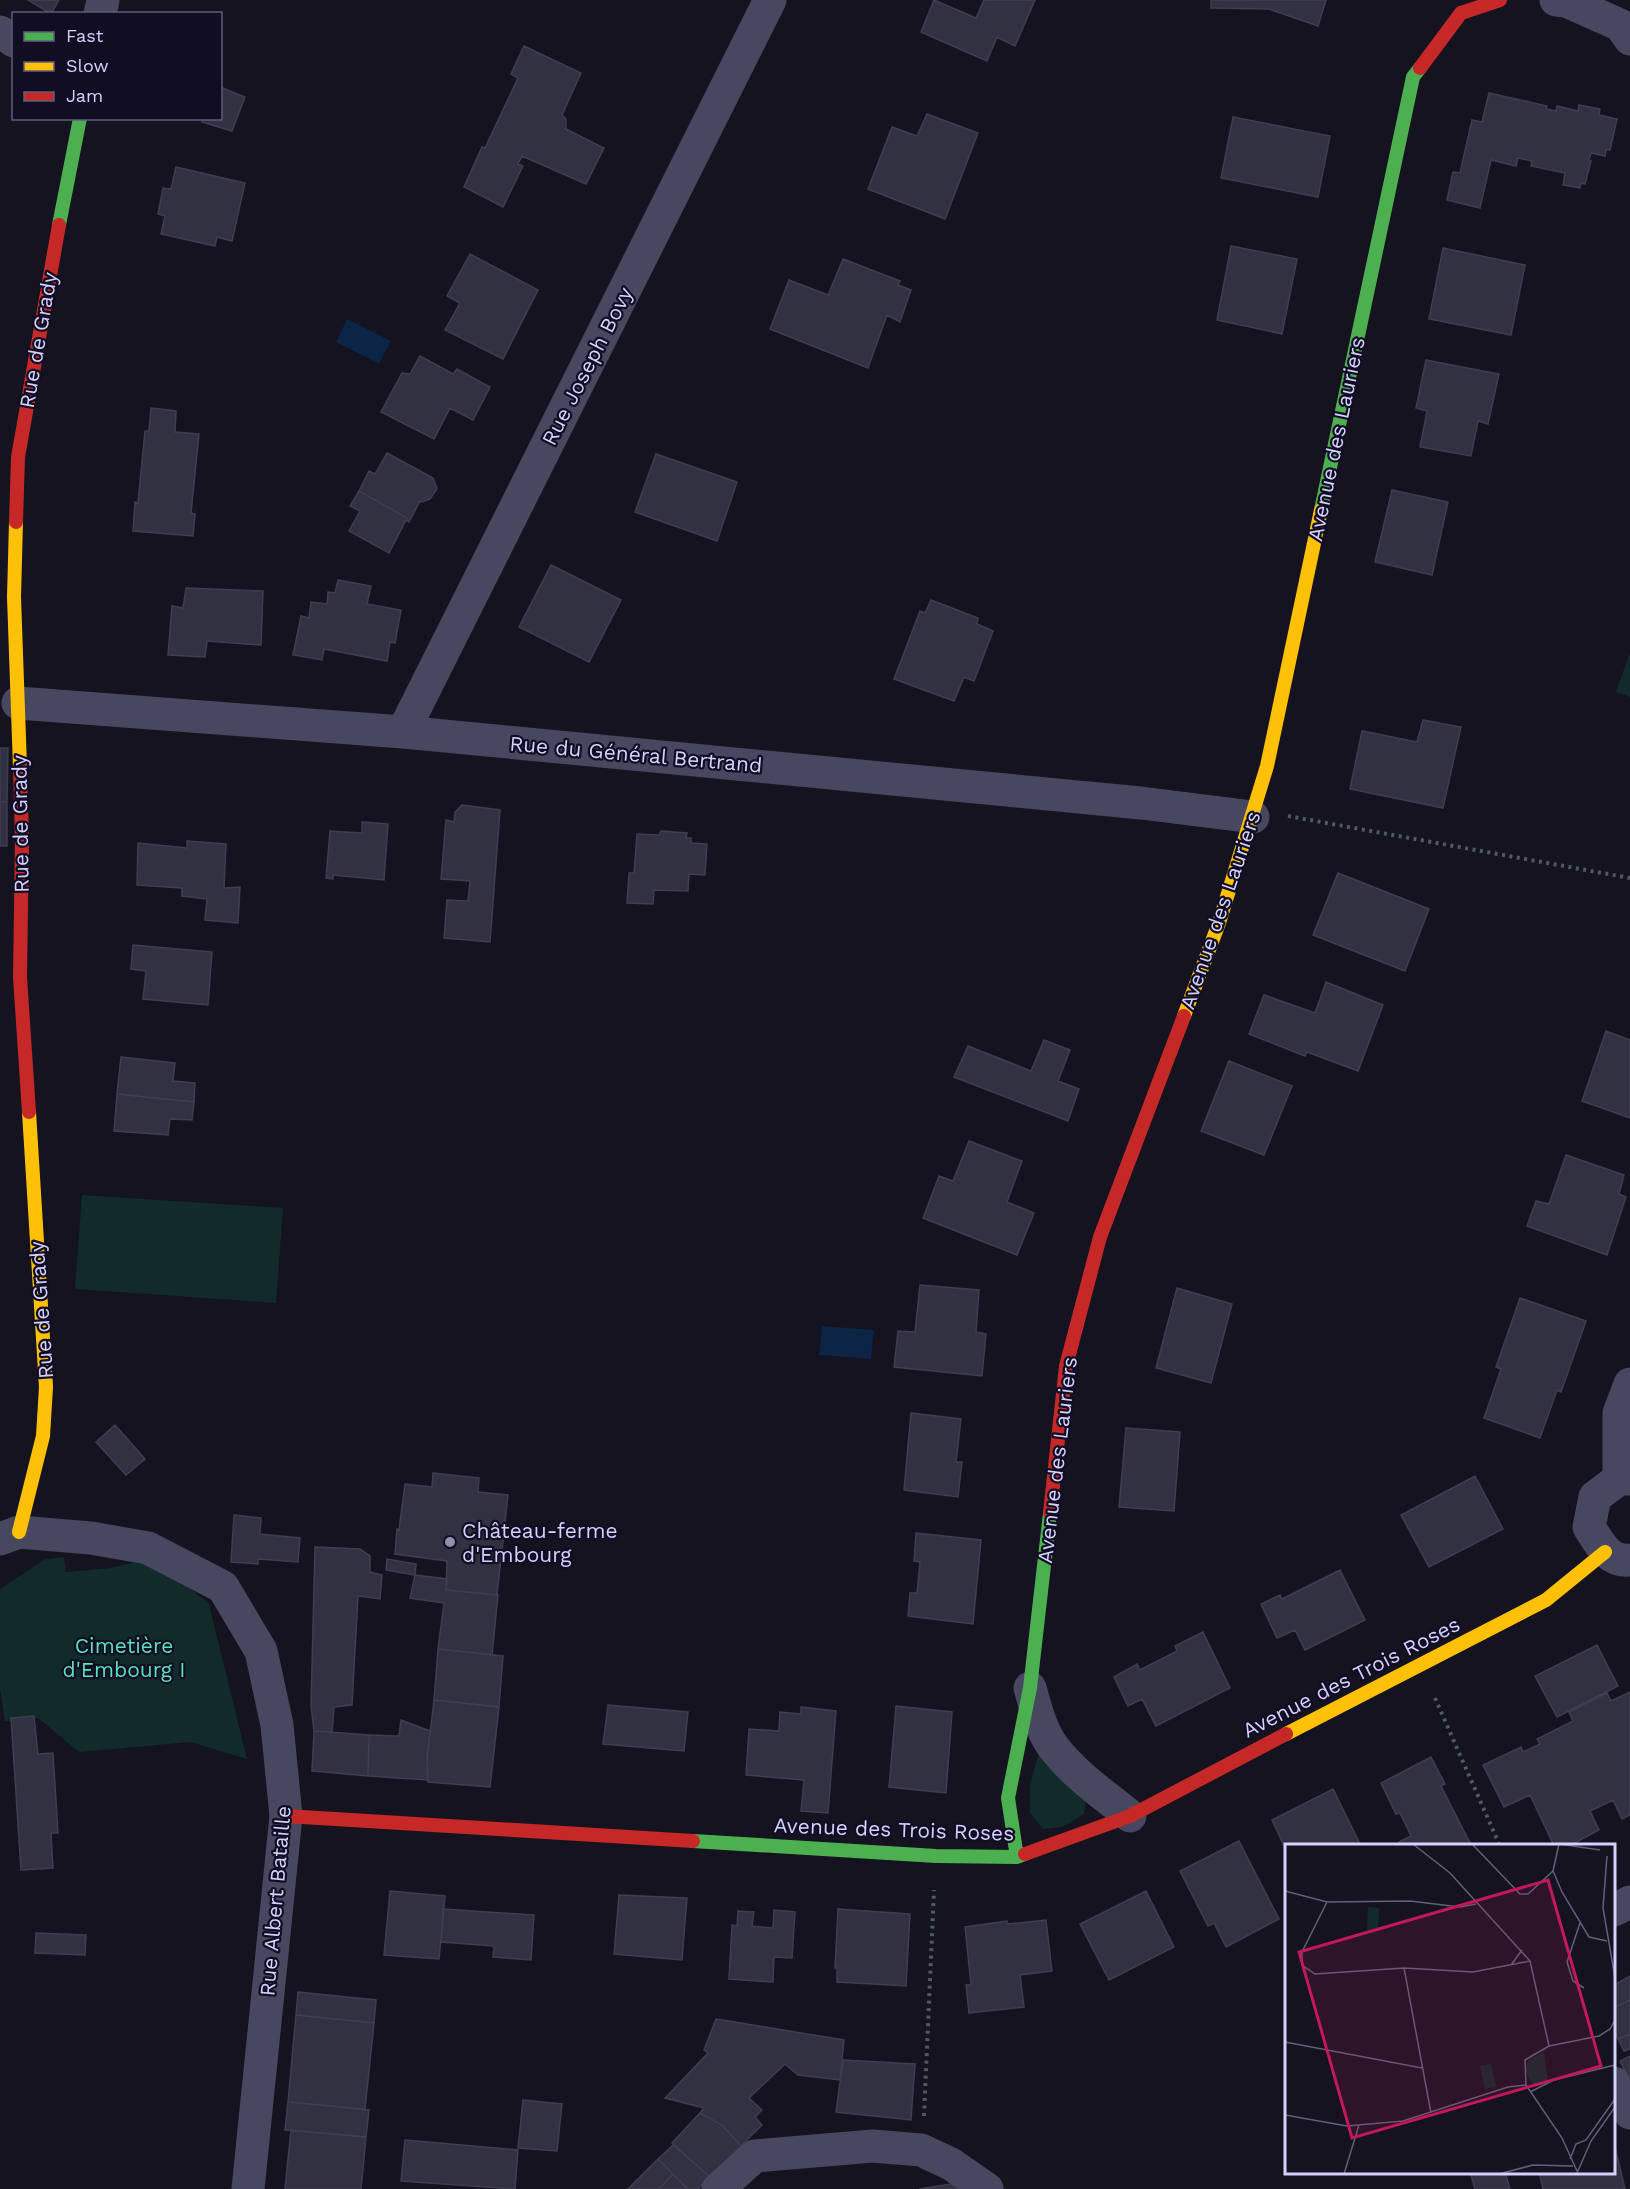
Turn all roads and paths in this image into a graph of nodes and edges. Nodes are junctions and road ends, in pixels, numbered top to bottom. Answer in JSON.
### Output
{"nodes":[{"id":1,"x":770,"y":0,"type":"edge"},
{"id":2,"x":1500,"y":0,"type":"edge"},
{"id":3,"x":1556,"y":0,"type":"edge"},
{"id":4,"x":1630,"y":39,"type":"edge"},
{"id":5,"x":80,"y":120,"type":"edge"},
{"id":6,"x":18,"y":704,"type":"junction"},
{"id":7,"x":403,"y":732,"type":"junction"},
{"id":8,"x":1253,"y":817,"type":"junction"},
{"id":9,"x":1630,"y":878,"type":"edge"},
{"id":10,"x":1630,"y":1384,"type":"edge"},
{"id":11,"x":1624,"y":1479,"type":"edge"},
{"id":12,"x":10,"y":1536,"type":"edge"},
{"id":13,"x":1618,"y":1556,"type":"edge"},
{"id":14,"x":1420,"y":1665,"type":"junction"},
{"id":15,"x":1030,"y":1688,"type":"junction"},
{"id":16,"x":285,"y":1816,"type":"junction"},
{"id":17,"x":1130,"y":1816,"type":"junction"},
{"id":18,"x":1500,"y":1844,"type":"edge"},
{"id":19,"x":936,"y":1856,"type":"junction"},
{"id":20,"x":1017,"y":1857,"type":"junction"},
{"id":21,"x":1630,"y":1902,"type":"edge"},
{"id":22,"x":1615,"y":1910,"type":"edge"},
{"id":23,"x":1615,"y":2085,"type":"edge"},
{"id":24,"x":924,"y":2105,"type":"dead end"},
{"id":25,"x":1630,"y":2113,"type":"edge"},
{"id":26,"x":248,"y":2189,"type":"edge"},
{"id":27,"x":718,"y":2189,"type":"edge"},
{"id":28,"x":987,"y":2189,"type":"edge"}],
"edges":[{"from":1,"to":7,"type":"street","name":"Rue Joseph Bovy"},
{"from":2,"to":8,"type":"street","name":"Avenue des Lauriers"},
{"from":3,"to":4,"type":"street"},
{"from":5,"to":6,"type":"street","name":"Rue de Grady"},
{"from":6,"to":7,"type":"street","name":"Rue du Général Bertrand"},
{"from":6,"to":12,"type":"street","name":"Rue de Grady"},
{"from":7,"to":8,"type":"street","name":"Rue du Général Bertrand"},
{"from":8,"to":9,"type":"path"},
{"from":8,"to":15,"type":"street","name":"Avenue des Lauriers"},
{"from":10,"to":11,"type":"street"},
{"from":11,"to":13,"type":"street"},
{"from":12,"to":16,"type":"street","name":"Rue Albert Bataille"},
{"from":13,"to":14,"type":"street","name":"Avenue des Trois Roses"},
{"from":14,"to":17,"type":"street","name":"Avenue des Trois Roses"},
{"from":14,"to":18,"type":"path"},
{"from":15,"to":17,"type":"street"},
{"from":15,"to":20,"type":"street","name":"Avenue des Lauriers"},
{"from":16,"to":19,"type":"street","name":"Avenue des Trois Roses"},
{"from":16,"to":26,"type":"street","name":"Rue Albert Bataille"},
{"from":17,"to":20,"type":"street","name":"Avenue des Trois Roses"},
{"from":19,"to":20,"type":"street","name":"Avenue des Trois Roses"},
{"from":19,"to":24,"type":"path"},
{"from":21,"to":22,"type":"street"},
{"from":23,"to":25,"type":"street"},
{"from":27,"to":28,"type":"street"}]}
